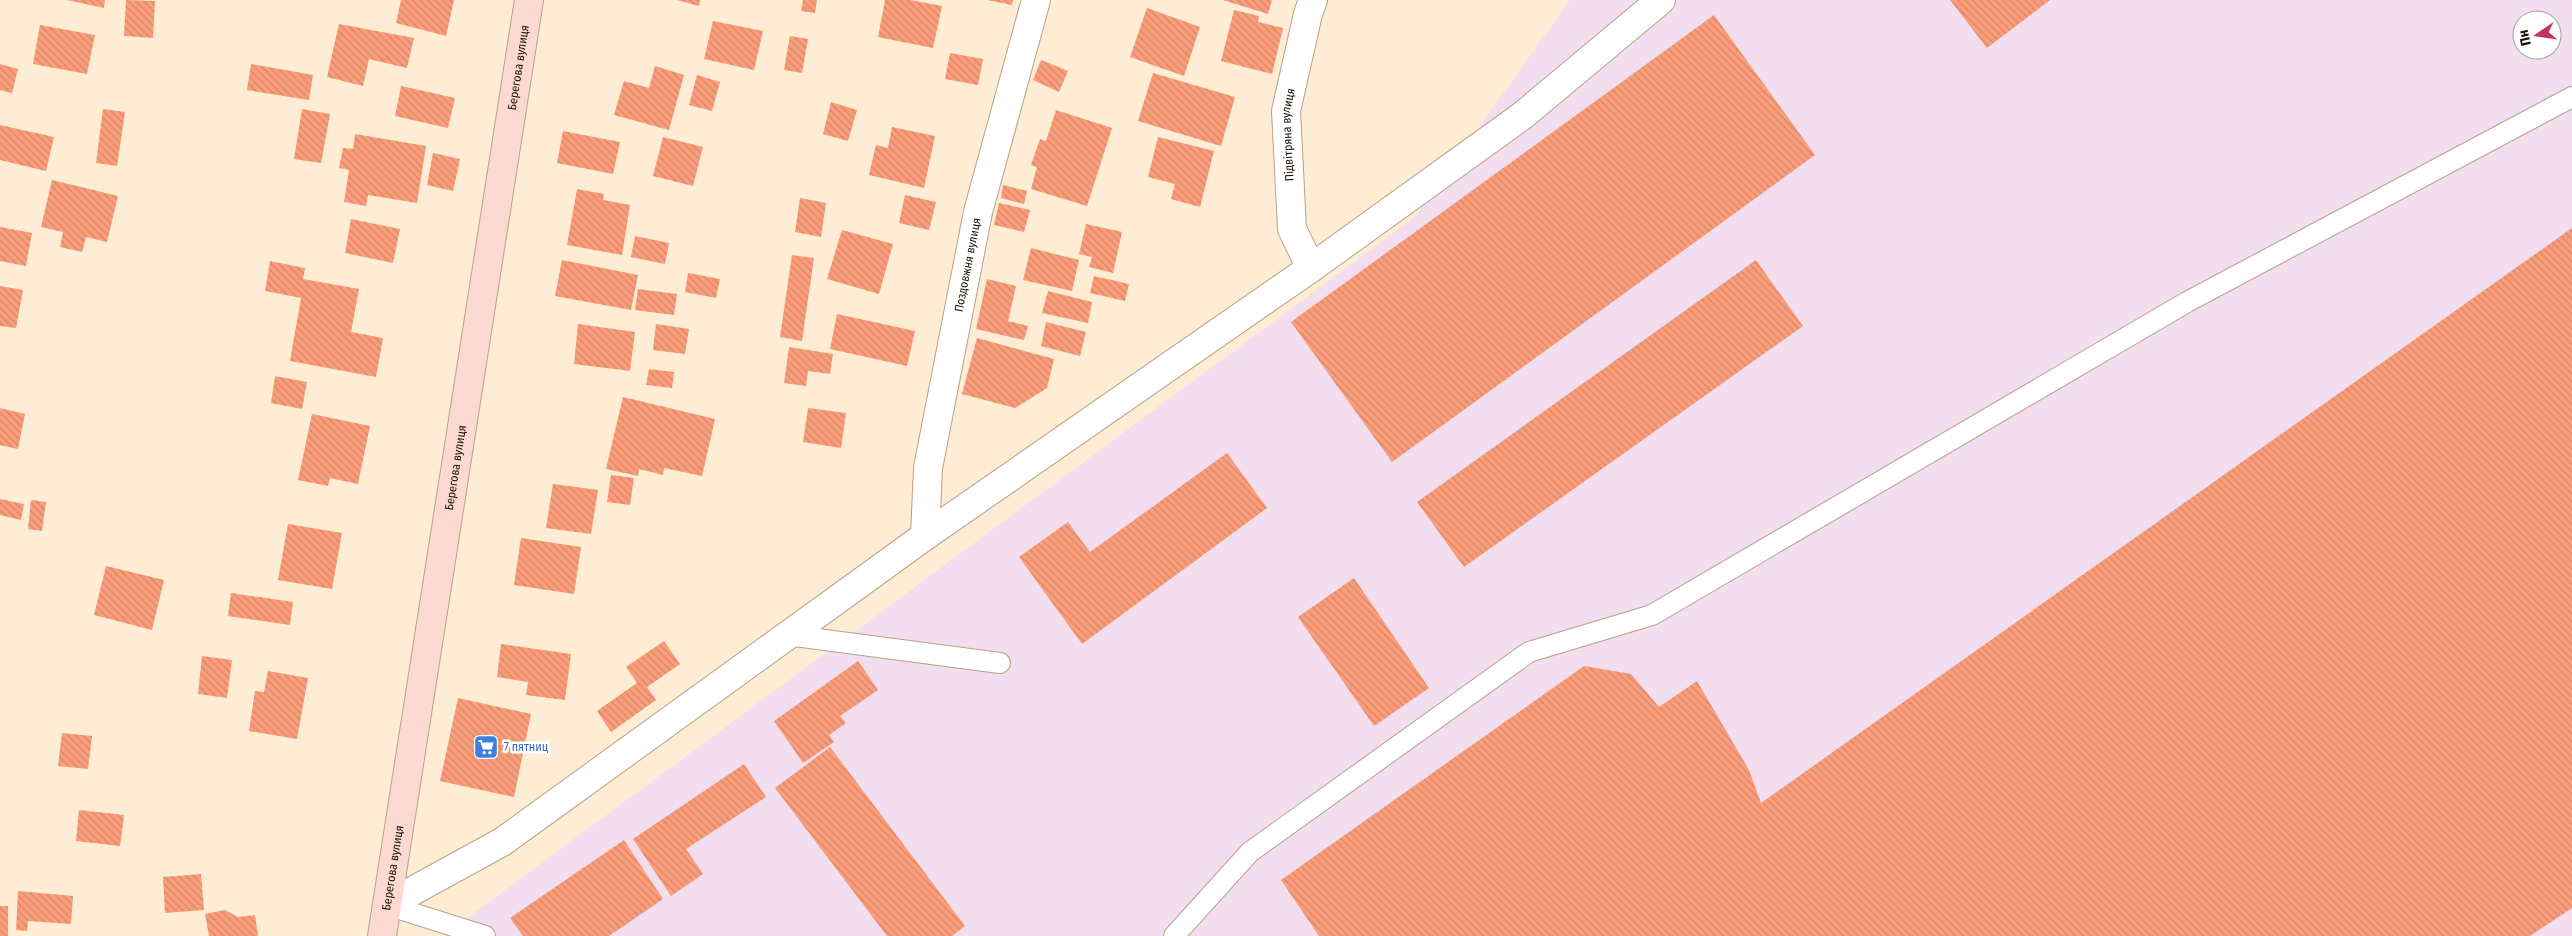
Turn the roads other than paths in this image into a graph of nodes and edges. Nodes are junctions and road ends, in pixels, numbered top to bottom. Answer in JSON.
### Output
{"nodes":[{"id":1,"x":529,"y":0,"type":"edge"},
{"id":2,"x":1036,"y":0,"type":"edge"},
{"id":3,"x":1313,"y":0,"type":"edge"},
{"id":4,"x":1661,"y":0,"type":"edge"},
{"id":5,"x":2572,"y":97,"type":"edge"},
{"id":6,"x":1311,"y":268,"type":"junction"},
{"id":7,"x":925,"y":536,"type":"junction"},
{"id":8,"x":787,"y":635,"type":"junction"},
{"id":9,"x":1000,"y":663,"type":"dead end"},
{"id":10,"x":387,"y":905,"type":"junction"},
{"id":11,"x":382,"y":936,"type":"edge"},
{"id":12,"x":485,"y":936,"type":"edge"},
{"id":13,"x":1174,"y":936,"type":"edge"}],
"edges":[{"from":1,"to":10,"type":"street","name":"Берегова вулиця"},
{"from":2,"to":7,"type":"street","name":"Поздовжня вулиця"},
{"from":3,"to":6,"type":"street","name":"Підвітряна вулиця"},
{"from":4,"to":6,"type":"street"},
{"from":5,"to":13,"type":"lane"},
{"from":6,"to":7,"type":"street"},
{"from":7,"to":8,"type":"street"},
{"from":8,"to":9,"type":"lane"},
{"from":8,"to":10,"type":"street"},
{"from":10,"to":11,"type":"street","name":"Берегова вулиця"},
{"from":10,"to":12,"type":"lane"}]}
